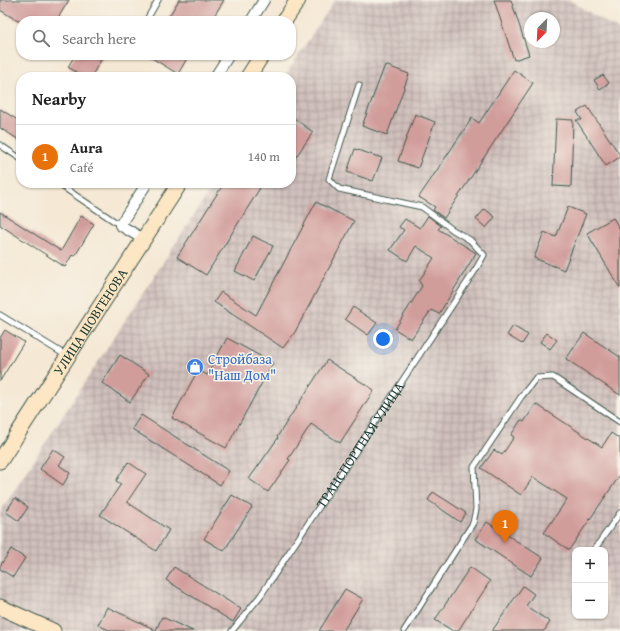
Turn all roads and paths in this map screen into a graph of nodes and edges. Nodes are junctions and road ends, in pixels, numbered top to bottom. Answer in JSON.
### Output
{"nodes":[{"id":1,"x":158,"y":0,"type":"edge"},
{"id":2,"x":264,"y":0,"type":"edge"},
{"id":3,"x":298,"y":0,"type":"edge"},
{"id":4,"x":149,"y":16,"type":"edge"},
{"id":5,"x":254,"y":16,"type":"edge"},
{"id":6,"x":287,"y":16,"type":"edge"},
{"id":7,"x":226,"y":60,"type":"edge"},
{"id":8,"x":218,"y":72,"type":"edge"},
{"id":9,"x":359,"y":85,"type":"dead end"},
{"id":10,"x":0,"y":145,"type":"edge"},
{"id":11,"x":16,"y":156,"type":"edge"},
{"id":12,"x":64,"y":188,"type":"edge"},
{"id":13,"x":144,"y":188,"type":"edge"},
{"id":14,"x":177,"y":188,"type":"edge"},
{"id":15,"x":120,"y":225,"type":"junction"},
{"id":16,"x":143,"y":240,"type":"junction"},
{"id":17,"x":0,"y":315,"type":"edge"},
{"id":18,"x":68,"y":356,"type":"junction"},
{"id":19,"x":620,"y":422,"type":"edge"},
{"id":20,"x":0,"y":461,"type":"edge"},
{"id":21,"x":620,"y":513,"type":"edge"},
{"id":22,"x":596,"y":547,"type":"edge"},
{"id":23,"x":0,"y":607,"type":"edge"},
{"id":24,"x":53,"y":631,"type":"edge"},
{"id":25,"x":232,"y":631,"type":"edge"},
{"id":26,"x":404,"y":631,"type":"edge"}],
"edges":[{"from":1,"to":4,"type":"lane"},
{"from":2,"to":5,"type":"street"},
{"from":3,"to":6,"type":"street"},
{"from":7,"to":8,"type":"street"},
{"from":9,"to":25,"type":"lane","name":"ТРАНСПОРТНАЯ УЛИЦА"},
{"from":10,"to":11,"type":"lane"},
{"from":12,"to":15,"type":"lane"},
{"from":13,"to":15,"type":"street"},
{"from":14,"to":16,"type":"street","name":"УЛИЦА ШОВГЕНОВА"},
{"from":15,"to":16,"type":"street"},
{"from":16,"to":18,"type":"street","name":"УЛИЦА ШОВГЕНОВА"},
{"from":17,"to":18,"type":"lane"},
{"from":18,"to":20,"type":"street","name":"УЛИЦА ШОВГЕНОВА"},
{"from":19,"to":26,"type":"lane"},
{"from":21,"to":22,"type":"lane"},
{"from":23,"to":24,"type":"street"}]}
